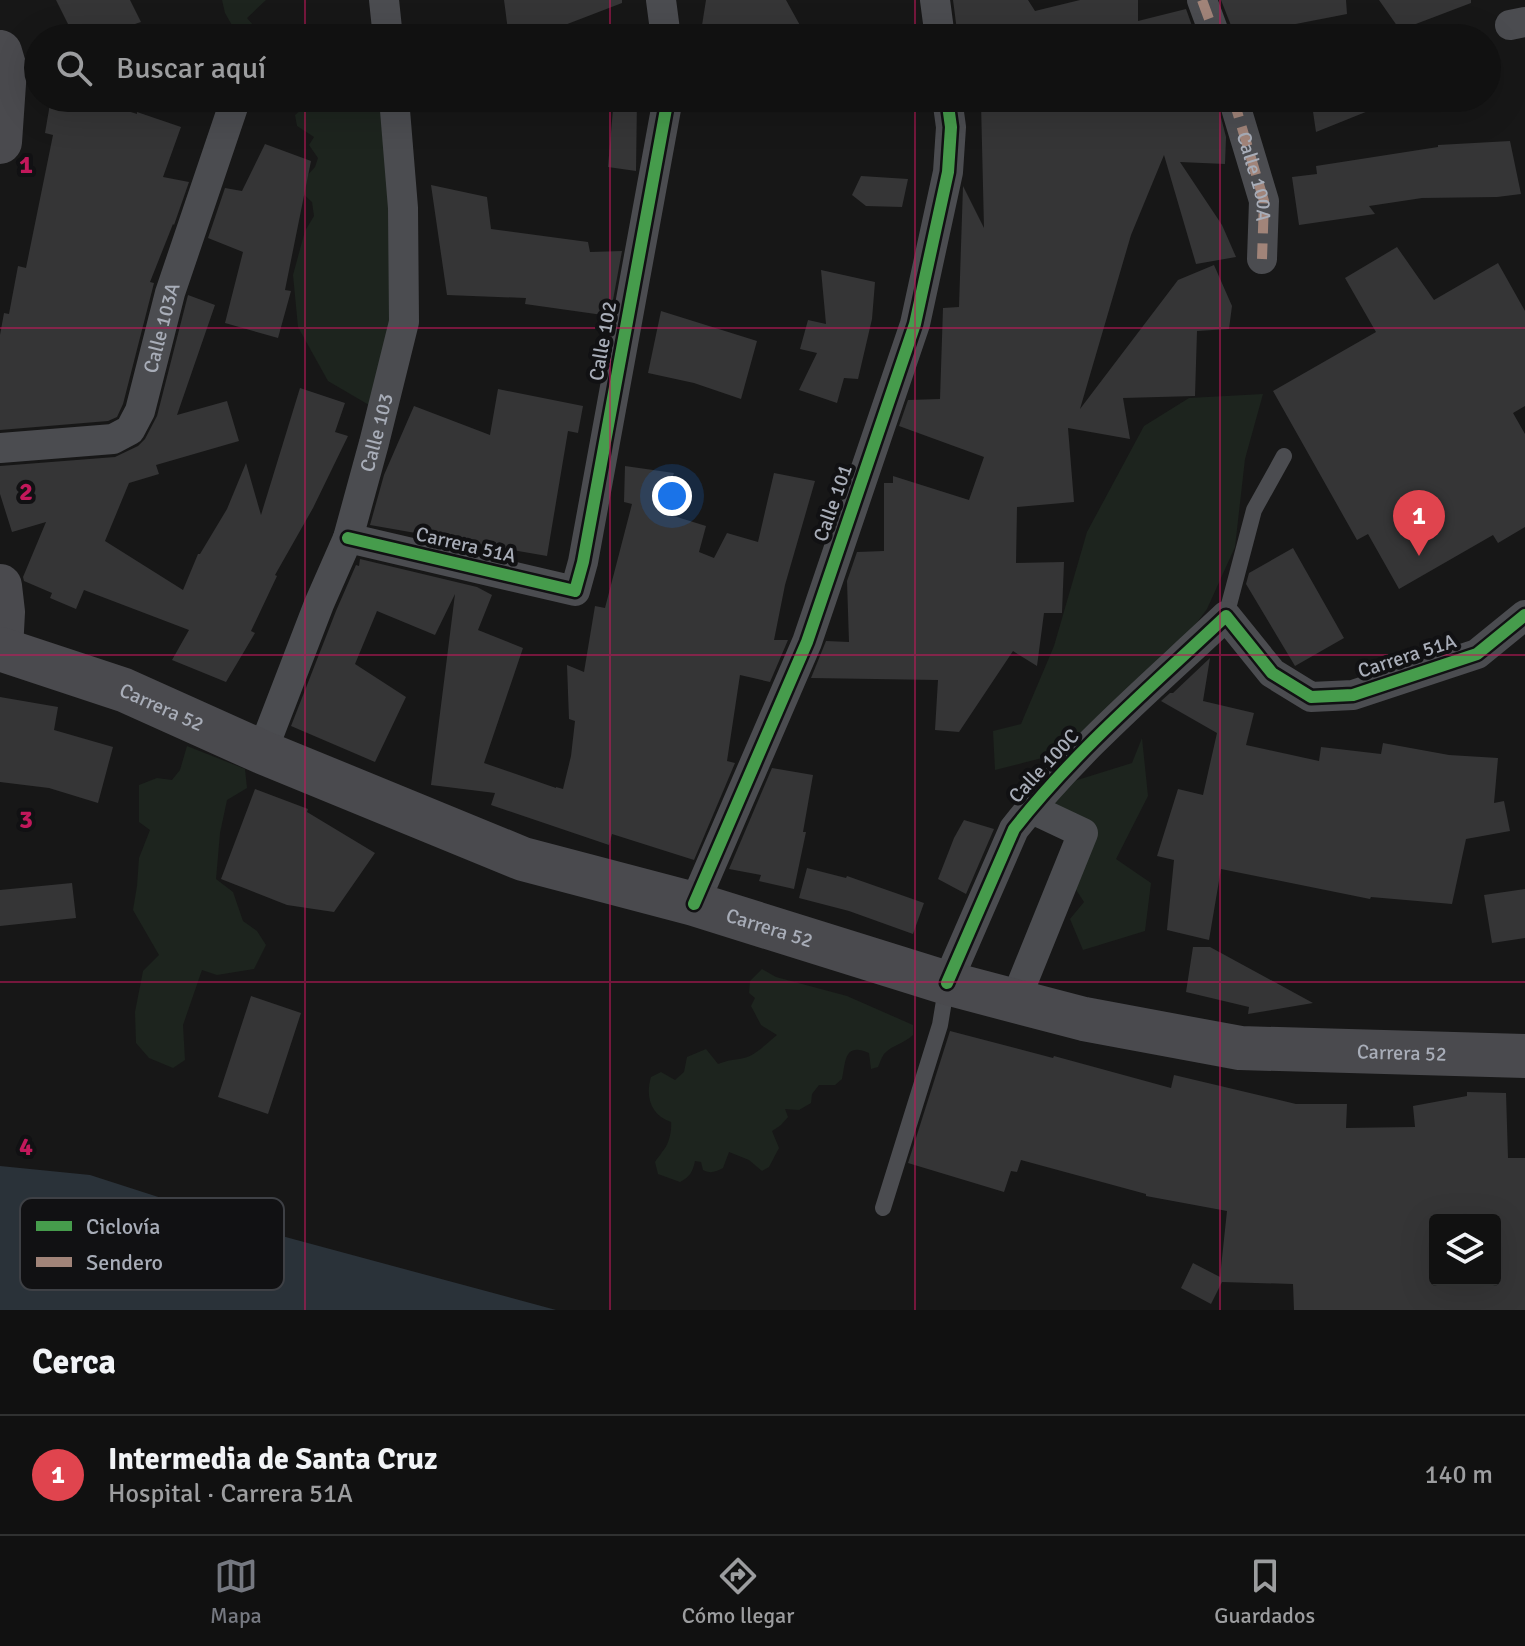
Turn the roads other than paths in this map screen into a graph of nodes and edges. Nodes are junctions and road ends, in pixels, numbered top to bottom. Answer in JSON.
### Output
{"nodes":[{"id":1,"x":384,"y":0,"type":"edge"},
{"id":2,"x":661,"y":0,"type":"edge"},
{"id":3,"x":935,"y":0,"type":"edge"},
{"id":4,"x":1202,"y":0,"type":"edge"},
{"id":5,"x":387,"y":24,"type":"edge"},
{"id":6,"x":664,"y":24,"type":"edge"},
{"id":7,"x":938,"y":24,"type":"edge"},
{"id":8,"x":1211,"y":24,"type":"edge"},
{"id":9,"x":0,"y":52,"type":"edge"},
{"id":10,"x":231,"y":112,"type":"edge"},
{"id":11,"x":395,"y":112,"type":"edge"},
{"id":12,"x":665,"y":112,"type":"edge"},
{"id":13,"x":949,"y":112,"type":"edge"},
{"id":14,"x":1237,"y":112,"type":"edge"},
{"id":15,"x":0,"y":142,"type":"edge"},
{"id":16,"x":1262,"y":259,"type":"dead end"},
{"id":17,"x":0,"y":448,"type":"edge"},
{"id":18,"x":1284,"y":456,"type":"dead end"},
{"id":19,"x":348,"y":538,"type":"junction"},
{"id":20,"x":575,"y":591,"type":"joint"},
{"id":21,"x":1525,"y":615,"type":"edge"},
{"id":22,"x":1226,"y":616,"type":"junction"},
{"id":23,"x":1,"y":622,"type":"edge"},
{"id":24,"x":262,"y":752,"type":"junction"},
{"id":25,"x":1030,"y":808,"type":"junction"},
{"id":26,"x":694,"y":904,"type":"junction"},
{"id":27,"x":947,"y":983,"type":"junction"},
{"id":28,"x":1015,"y":1001,"type":"junction"},
{"id":29,"x":1525,"y":1056,"type":"edge"},
{"id":30,"x":883,"y":1208,"type":"dead end"}],
"edges":[{"from":1,"to":5,"type":"street"},
{"from":2,"to":6,"type":"street"},
{"from":3,"to":7,"type":"street"},
{"from":4,"to":8,"type":"street"},
{"from":9,"to":15,"type":"main road"},
{"from":10,"to":17,"type":"street","name":"Calle 103A"},
{"from":11,"to":19,"type":"street","name":"Calle 103"},
{"from":12,"to":20,"type":"street","name":"Calle 102"},
{"from":13,"to":26,"type":"street","name":"Calle 101"},
{"from":14,"to":16,"type":"street","name":"Calle 100A"},
{"from":18,"to":22,"type":"lane"},
{"from":19,"to":20,"type":"street","name":"Carrera 51A"},
{"from":19,"to":24,"type":"street","name":"Calle 103"},
{"from":21,"to":22,"type":"street","name":"Carrera 51A"},
{"from":22,"to":25,"type":"street","name":"Calle 100C"},
{"from":23,"to":24,"type":"main road","name":"Carrera 52"},
{"from":24,"to":26,"type":"main road","name":"Carrera 52"},
{"from":25,"to":27,"type":"street","name":"Calle 100C"},
{"from":25,"to":28,"type":"street"},
{"from":26,"to":27,"type":"main road","name":"Carrera 52"},
{"from":27,"to":28,"type":"main road","name":"Carrera 52"},
{"from":27,"to":30,"type":"lane"},
{"from":28,"to":29,"type":"main road","name":"Carrera 52"}]}
